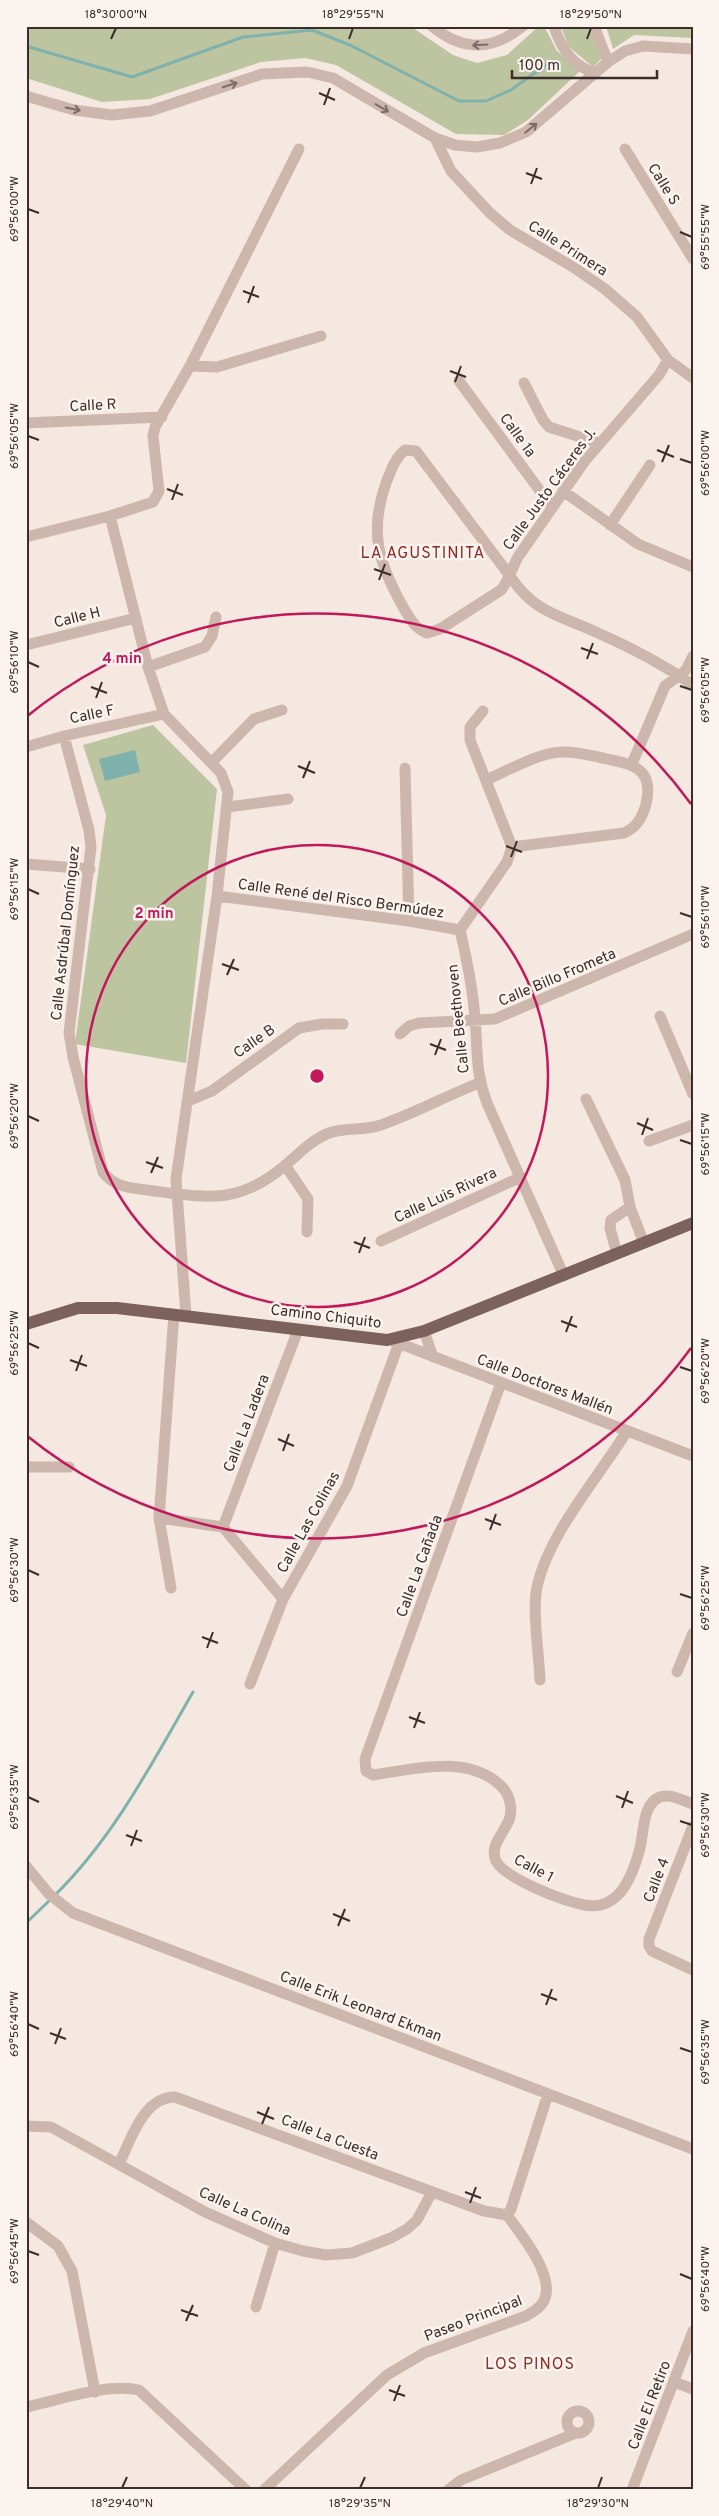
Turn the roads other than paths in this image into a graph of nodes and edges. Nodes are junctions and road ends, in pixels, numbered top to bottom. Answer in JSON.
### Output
{"nodes":[{"id":1,"x":432,"y":26,"type":"edge"},
{"id":2,"x":523,"y":26,"type":"edge"},
{"id":3,"x":554,"y":26,"type":"edge"},
{"id":4,"x":594,"y":26,"type":"edge"},
{"id":5,"x":693,"y":49,"type":"edge"},
{"id":6,"x":608,"y":62,"type":"junction"},
{"id":7,"x":595,"y":73,"type":"junction"},
{"id":8,"x":28,"y":100,"type":"edge"},
{"id":9,"x":436,"y":138,"type":"junction"},
{"id":10,"x":299,"y":149,"type":"dead end"},
{"id":11,"x":625,"y":149,"type":"dead end"},
{"id":12,"x":693,"y":259,"type":"edge"},
{"id":13,"x":321,"y":336,"type":"dead end"},
{"id":14,"x":668,"y":360,"type":"junction"},
{"id":15,"x":190,"y":366,"type":"junction"},
{"id":16,"x":693,"y":378,"type":"edge"},
{"id":17,"x":459,"y":382,"type":"dead end"},
{"id":18,"x":524,"y":383,"type":"dead end"},
{"id":19,"x":162,"y":416,"type":"junction"},
{"id":20,"x":26,"y":423,"type":"edge"},
{"id":21,"x":599,"y":444,"type":"junction"},
{"id":22,"x":650,"y":465,"type":"dead end"},
{"id":23,"x":563,"y":490,"type":"junction"},
{"id":24,"x":552,"y":507,"type":"junction"},
{"id":25,"x":110,"y":516,"type":"junction"},
{"id":26,"x":610,"y":525,"type":"junction"},
{"id":27,"x":26,"y":537,"type":"edge"},
{"id":28,"x":693,"y":567,"type":"edge"},
{"id":29,"x":510,"y":576,"type":"junction"},
{"id":30,"x":216,"y":617,"type":"dead end"},
{"id":31,"x":136,"y":618,"type":"junction"},
{"id":32,"x":26,"y":645,"type":"edge"},
{"id":33,"x":693,"y":656,"type":"edge"},
{"id":34,"x":148,"y":667,"type":"junction"},
{"id":35,"x":680,"y":676,"type":"junction"},
{"id":36,"x":693,"y":685,"type":"edge"},
{"id":37,"x":282,"y":710,"type":"dead end"},
{"id":38,"x":483,"y":711,"type":"dead end"},
{"id":39,"x":164,"y":714,"type":"junction"},
{"id":40,"x":64,"y":736,"type":"junction"},
{"id":41,"x":26,"y":747,"type":"edge"},
{"id":42,"x":212,"y":762,"type":"junction"},
{"id":43,"x":632,"y":764,"type":"junction"},
{"id":44,"x":405,"y":768,"type":"dead end"},
{"id":45,"x":486,"y":780,"type":"junction"},
{"id":46,"x":288,"y":799,"type":"dead end"},
{"id":47,"x":228,"y":807,"type":"junction"},
{"id":48,"x":512,"y":847,"type":"junction"},
{"id":49,"x":26,"y":864,"type":"edge"},
{"id":50,"x":90,"y":869,"type":"junction"},
{"id":51,"x":217,"y":896,"type":"junction"},
{"id":52,"x":409,"y":921,"type":"junction"},
{"id":53,"x":460,"y":930,"type":"junction"},
{"id":54,"x":693,"y":934,"type":"edge"},
{"id":55,"x":660,"y":1016,"type":"dead end"},
{"id":56,"x":476,"y":1020,"type":"junction"},
{"id":57,"x":343,"y":1024,"type":"dead end"},
{"id":58,"x":400,"y":1034,"type":"dead end"},
{"id":59,"x":479,"y":1083,"type":"junction"},
{"id":60,"x":693,"y":1094,"type":"edge"},
{"id":61,"x":586,"y":1099,"type":"dead end"},
{"id":62,"x":188,"y":1101,"type":"junction"},
{"id":63,"x":693,"y":1124,"type":"edge"},
{"id":64,"x":649,"y":1141,"type":"dead end"},
{"id":65,"x":285,"y":1166,"type":"junction"},
{"id":66,"x":521,"y":1177,"type":"junction"},
{"id":67,"x":176,"y":1194,"type":"junction"},
{"id":68,"x":630,"y":1207,"type":"junction"},
{"id":69,"x":693,"y":1223,"type":"edge"},
{"id":70,"x":307,"y":1232,"type":"dead end"},
{"id":71,"x":381,"y":1241,"type":"dead end"},
{"id":72,"x":644,"y":1243,"type":"junction"},
{"id":73,"x":616,"y":1254,"type":"junction"},
{"id":74,"x":564,"y":1276,"type":"junction"},
{"id":75,"x":180,"y":1315,"type":"junction"},
{"id":76,"x":26,"y":1324,"type":"edge"},
{"id":77,"x":298,"y":1330,"type":"junction"},
{"id":78,"x":424,"y":1331,"type":"junction"},
{"id":79,"x":393,"y":1341,"type":"junction"},
{"id":80,"x":433,"y":1357,"type":"junction"},
{"id":81,"x":501,"y":1383,"type":"junction"},
{"id":82,"x":626,"y":1431,"type":"junction"},
{"id":83,"x":693,"y":1456,"type":"edge"},
{"id":84,"x":26,"y":1467,"type":"edge"},
{"id":85,"x":69,"y":1467,"type":"dead end"},
{"id":86,"x":159,"y":1518,"type":"junction"},
{"id":87,"x":223,"y":1527,"type":"junction"},
{"id":88,"x":171,"y":1588,"type":"dead end"},
{"id":89,"x":283,"y":1599,"type":"junction"},
{"id":90,"x":693,"y":1633,"type":"edge"},
{"id":91,"x":677,"y":1672,"type":"dead end"},
{"id":92,"x":540,"y":1680,"type":"dead end"},
{"id":93,"x":250,"y":1684,"type":"dead end"},
{"id":94,"x":365,"y":1759,"type":"joint"},
{"id":95,"x":693,"y":1804,"type":"edge"},
{"id":96,"x":693,"y":1826,"type":"edge"},
{"id":97,"x":28,"y":1869,"type":"edge"},
{"id":98,"x":693,"y":1970,"type":"edge"},
{"id":99,"x":548,"y":2094,"type":"junction"},
{"id":100,"x":28,"y":2123,"type":"edge"},
{"id":101,"x":693,"y":2149,"type":"edge"},
{"id":102,"x":119,"y":2164,"type":"junction"},
{"id":103,"x":432,"y":2192,"type":"junction"},
{"id":104,"x":506,"y":2215,"type":"junction"},
{"id":105,"x":26,"y":2222,"type":"edge"},
{"id":106,"x":275,"y":2243,"type":"junction"},
{"id":107,"x":256,"y":2307,"type":"dead end"},
{"id":108,"x":693,"y":2331,"type":"edge"},
{"id":109,"x":674,"y":2382,"type":"junction"},
{"id":110,"x":693,"y":2388,"type":"edge"},
{"id":111,"x":95,"y":2392,"type":"junction"},
{"id":112,"x":26,"y":2407,"type":"edge"},
{"id":113,"x":576,"y":2433,"type":"dead end"},
{"id":114,"x":246,"y":2490,"type":"edge"},
{"id":115,"x":264,"y":2490,"type":"edge"},
{"id":116,"x":448,"y":2490,"type":"edge"},
{"id":117,"x":632,"y":2490,"type":"edge"}],
"edges":[{"from":2,"to":1,"type":"street","one_way":true},
{"from":3,"to":7,"type":"street"},
{"from":4,"to":6,"type":"street"},
{"from":5,"to":6,"type":"street"},
{"from":6,"to":7,"type":"street"},
{"from":9,"to":7,"type":"street","one_way":true},
{"from":8,"to":9,"type":"street","one_way":true},
{"from":9,"to":14,"type":"street","name":"Calle Primera"},
{"from":10,"to":15,"type":"street"},
{"from":11,"to":12,"type":"street","name":"Calle S"},
{"from":13,"to":15,"type":"street"},
{"from":14,"to":16,"type":"street","name":"Calle Primera"},
{"from":14,"to":21,"type":"street","name":"Calle Justo Cáceres J."},
{"from":15,"to":19,"type":"street"},
{"from":17,"to":24,"type":"street","name":"Calle 1a"},
{"from":18,"to":21,"type":"street"},
{"from":19,"to":20,"type":"street","name":"Calle R"},
{"from":19,"to":25,"type":"street"},
{"from":21,"to":23,"type":"street","name":"Calle Justo Cáceres J."},
{"from":22,"to":26,"type":"street"},
{"from":23,"to":24,"type":"street","name":"Calle Justo Cáceres J."},
{"from":23,"to":26,"type":"street"},
{"from":24,"to":29,"type":"street","name":"Calle Justo Cáceres J."},
{"from":25,"to":27,"type":"street"},
{"from":25,"to":31,"type":"street"},
{"from":26,"to":28,"type":"street"},
{"from":29,"to":29,"type":"street","name":"Calle Justo Cáceres J."},
{"from":29,"to":35,"type":"street"},
{"from":30,"to":34,"type":"street"},
{"from":31,"to":32,"type":"street","name":"Calle H"},
{"from":31,"to":34,"type":"street"},
{"from":33,"to":35,"type":"street"},
{"from":34,"to":39,"type":"street"},
{"from":35,"to":36,"type":"street"},
{"from":35,"to":43,"type":"street"},
{"from":37,"to":42,"type":"street"},
{"from":38,"to":45,"type":"street"},
{"from":39,"to":40,"type":"street","name":"Calle F"},
{"from":39,"to":42,"type":"street"},
{"from":40,"to":41,"type":"street","name":"Calle F"},
{"from":40,"to":50,"type":"street","name":"Calle Asdrúbal Domínguez"},
{"from":42,"to":47,"type":"street"},
{"from":43,"to":45,"type":"street"},
{"from":43,"to":48,"type":"street"},
{"from":44,"to":52,"type":"street"},
{"from":45,"to":48,"type":"street"},
{"from":46,"to":47,"type":"street"},
{"from":47,"to":51,"type":"street"},
{"from":48,"to":53,"type":"street"},
{"from":49,"to":50,"type":"street"},
{"from":50,"to":67,"type":"street","name":"Calle Asdrúbal Domínguez"},
{"from":51,"to":52,"type":"street","name":"Calle René del Risco Bermúdez"},
{"from":51,"to":62,"type":"street"},
{"from":52,"to":53,"type":"street","name":"Calle René del Risco Bermúdez"},
{"from":53,"to":56,"type":"street","name":"Calle Beethoven"},
{"from":54,"to":56,"type":"street","name":"Calle Billo Frometa"},
{"from":55,"to":60,"type":"street"},
{"from":56,"to":58,"type":"street","name":"Calle Billo Frometa"},
{"from":56,"to":59,"type":"street","name":"Calle Beethoven"},
{"from":57,"to":62,"type":"street","name":"Calle B"},
{"from":59,"to":65,"type":"street","name":"Calle Asdrúbal Domínguez"},
{"from":59,"to":66,"type":"street","name":"Calle Beethoven"},
{"from":61,"to":68,"type":"street"},
{"from":62,"to":67,"type":"street"},
{"from":63,"to":64,"type":"street"},
{"from":65,"to":67,"type":"street","name":"Calle Asdrúbal Domínguez"},
{"from":65,"to":70,"type":"street"},
{"from":66,"to":71,"type":"street","name":"Calle Luis Rivera"},
{"from":66,"to":74,"type":"street","name":"Calle Beethoven"},
{"from":67,"to":75,"type":"street"},
{"from":68,"to":72,"type":"street"},
{"from":68,"to":73,"type":"street"},
{"from":69,"to":72,"type":"main road","name":"Camino Chiquito"},
{"from":72,"to":73,"type":"main road","name":"Camino Chiquito"},
{"from":73,"to":74,"type":"main road","name":"Camino Chiquito"},
{"from":74,"to":78,"type":"main road","name":"Camino Chiquito"},
{"from":75,"to":76,"type":"main road","name":"Camino Chiquito"},
{"from":75,"to":77,"type":"main road","name":"Camino Chiquito"},
{"from":75,"to":86,"type":"street"},
{"from":77,"to":79,"type":"main road","name":"Camino Chiquito"},
{"from":77,"to":87,"type":"street","name":"Calle La Ladera"},
{"from":78,"to":79,"type":"main road","name":"Camino Chiquito"},
{"from":78,"to":80,"type":"street"},
{"from":79,"to":80,"type":"street","name":"Calle Doctores Mallén"},
{"from":79,"to":89,"type":"street","name":"Calle Las Colinas"},
{"from":80,"to":81,"type":"street","name":"Calle Doctores Mallén"},
{"from":81,"to":82,"type":"street","name":"Calle Doctores Mallén"},
{"from":81,"to":94,"type":"street","name":"Calle La Cañada"},
{"from":82,"to":83,"type":"street","name":"Calle Doctores Mallén"},
{"from":82,"to":92,"type":"street"},
{"from":84,"to":85,"type":"street"},
{"from":86,"to":87,"type":"street"},
{"from":86,"to":88,"type":"street"},
{"from":87,"to":89,"type":"street"},
{"from":89,"to":93,"type":"street","name":"Calle Las Colinas"},
{"from":90,"to":91,"type":"street"},
{"from":94,"to":95,"type":"street","name":"Calle 1"},
{"from":96,"to":98,"type":"street","name":"Calle 4"},
{"from":97,"to":99,"type":"street","name":"Calle Erik Leonard Ekman"},
{"from":99,"to":101,"type":"street","name":"Calle Erik Leonard Ekman"},
{"from":99,"to":104,"type":"street"},
{"from":100,"to":102,"type":"street","name":"Calle La Colina"},
{"from":102,"to":103,"type":"street","name":"Calle La Cuesta"},
{"from":102,"to":106,"type":"street","name":"Calle La Colina"},
{"from":103,"to":104,"type":"street","name":"Calle La Cuesta"},
{"from":103,"to":106,"type":"street","name":"Calle La Colina"},
{"from":104,"to":115,"type":"street","name":"Paseo Principal"},
{"from":105,"to":111,"type":"street"},
{"from":106,"to":107,"type":"street"},
{"from":108,"to":109,"type":"street","name":"Calle El Retiro"},
{"from":109,"to":110,"type":"street"},
{"from":109,"to":117,"type":"street","name":"Calle El Retiro"},
{"from":111,"to":112,"type":"street"},
{"from":111,"to":114,"type":"street"},
{"from":113,"to":116,"type":"street"}]}
